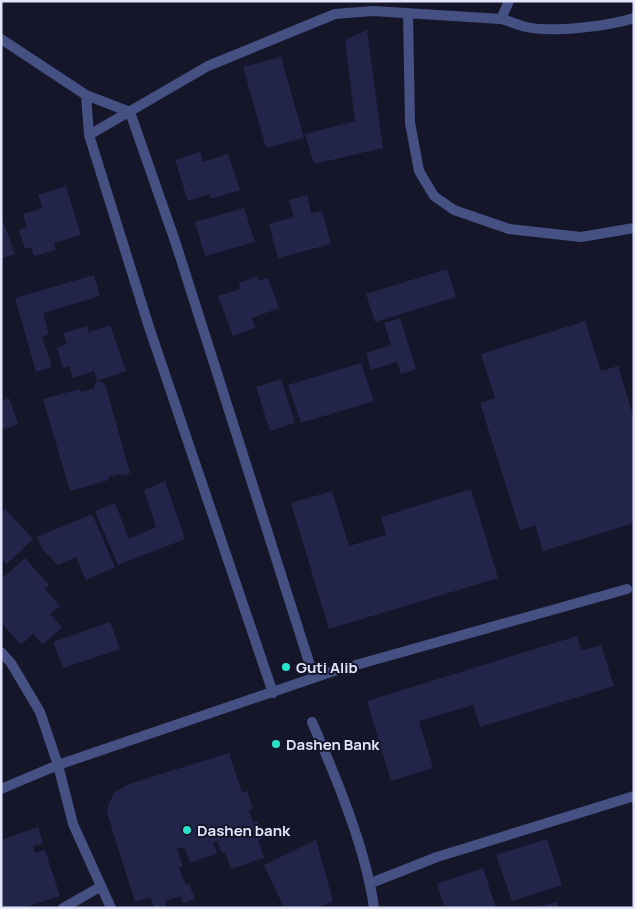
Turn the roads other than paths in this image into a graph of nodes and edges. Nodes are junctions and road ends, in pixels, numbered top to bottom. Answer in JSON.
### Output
{"nodes":[{"id":1,"x":509,"y":1,"type":"edge"},
{"id":2,"x":408,"y":14,"type":"junction"},
{"id":3,"x":634,"y":18,"type":"edge"},
{"id":4,"x":501,"y":19,"type":"junction"},
{"id":5,"x":1,"y":39,"type":"edge"},
{"id":6,"x":86,"y":95,"type":"junction"},
{"id":7,"x":130,"y":112,"type":"junction"},
{"id":8,"x":88,"y":135,"type":"junction"},
{"id":9,"x":634,"y":228,"type":"edge"},
{"id":10,"x":627,"y":589,"type":"dead end"},
{"id":11,"x":1,"y":652,"type":"edge"},
{"id":12,"x":314,"y":678,"type":"junction"},
{"id":13,"x":273,"y":694,"type":"junction"},
{"id":14,"x":312,"y":722,"type":"dead end"},
{"id":15,"x":58,"y":765,"type":"junction"},
{"id":16,"x":1,"y":790,"type":"edge"},
{"id":17,"x":634,"y":796,"type":"edge"},
{"id":18,"x":371,"y":883,"type":"junction"},
{"id":19,"x":100,"y":887,"type":"junction"},
{"id":20,"x":63,"y":908,"type":"edge"},
{"id":21,"x":111,"y":908,"type":"edge"},
{"id":22,"x":374,"y":908,"type":"edge"}],
"edges":[{"from":1,"to":4,"type":"street"},
{"from":2,"to":4,"type":"street"},
{"from":2,"to":7,"type":"street"},
{"from":2,"to":9,"type":"street"},
{"from":3,"to":4,"type":"street"},
{"from":5,"to":6,"type":"street"},
{"from":6,"to":7,"type":"street"},
{"from":6,"to":8,"type":"street"},
{"from":7,"to":8,"type":"street"},
{"from":7,"to":12,"type":"street"},
{"from":8,"to":13,"type":"street"},
{"from":10,"to":12,"type":"street"},
{"from":11,"to":15,"type":"street"},
{"from":12,"to":13,"type":"street"},
{"from":13,"to":15,"type":"street"},
{"from":14,"to":18,"type":"street"},
{"from":15,"to":16,"type":"street"},
{"from":15,"to":19,"type":"street"},
{"from":17,"to":18,"type":"street"},
{"from":18,"to":22,"type":"street"},
{"from":19,"to":20,"type":"street"},
{"from":19,"to":21,"type":"street"}]}
